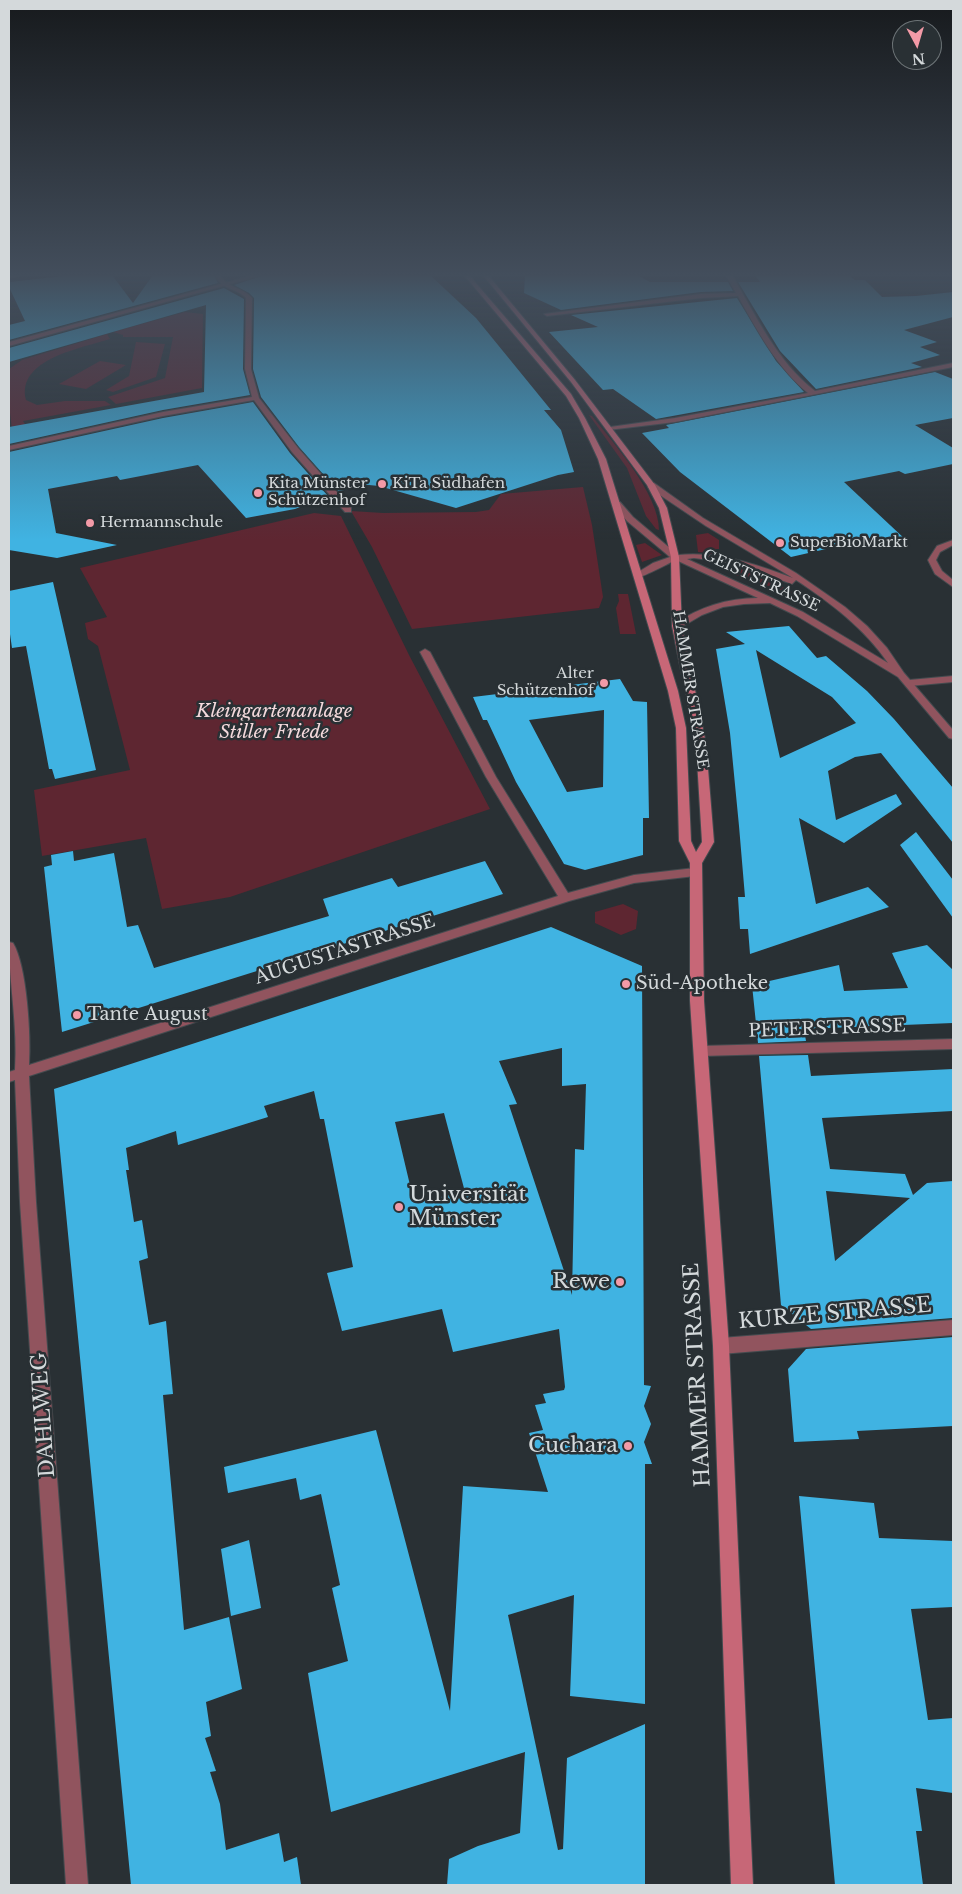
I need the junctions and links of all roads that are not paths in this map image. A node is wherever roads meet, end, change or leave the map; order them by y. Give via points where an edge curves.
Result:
1 (248, 363) edge
2 (541, 363) edge
3 (557, 363) edge
4 (786, 363) edge
5 (953, 365) edge
6 (814, 394) junction
7 (256, 398) junction
8 (610, 429) junction
9 (9, 448) edge
10 (652, 485) junction
11 (617, 504) junction
12 (348, 510) dead end
13 (953, 542) edge
14 (675, 557) junction
15 (638, 576) junction
16 (953, 584) edge
17 (813, 590) junction
18 (778, 602) junction
19 (677, 626) junction
20 (426, 652) dead end
21 (901, 675) junction
22 (953, 679) edge
23 (909, 683) junction
24 (953, 736) edge
25 (696, 867) junction
26 (564, 898) junction
27 (9, 946) edge
28 (953, 1044) edge
29 (701, 1051) junction
30 (15, 1075) edge
31 (953, 1327) edge
32 (721, 1346) junction
33 (76, 1885) edge
34 (742, 1885) edge

1 - 7 street
2 - 11 main road, HAMMER STRASSE via 569,396 596,445
3 - 8 main road, HAMMER STRASSE
4 - 6 street via 796,379
5 - 6 street
6 - 8 street
7 - 9 street via 129,421
7 - 12 street via 295,450
8 - 10 main road, HAMMER STRASSE
10 - 14 main road, HAMMER STRASSE via 664,513
10 - 17 street, GEISTSTRASSE via 707,524
11 - 14 street, GEISTSTRASSE
11 - 15 main road, HAMMER STRASSE
13 - 16 street via 940,546 932,560 938,572
14 - 15 street
14 - 17 street via 734,561
14 - 18 street, GEISTSTRASSE
14 - 19 main road, HAMMER STRASSE
15 - 25 main road, HAMMER STRASSE via 678,708 685,841
17 - 21 street, GEISTSTRASSE via 864,628
18 - 19 street via 741,601 716,605
18 - 21 street, GEISTSTRASSE
19 - 25 main road, HAMMER STRASSE via 697,720 704,779 708,842
20 - 26 street via 490,777
21 - 23 street, GEISTSTRASSE
22 - 23 street
23 - 24 street, GEISTSTRASSE
25 - 26 street, AUGUSTASTRASSE
25 - 29 main road, HAMMER STRASSE via 697,1001
26 - 30 street, AUGUSTASTRASSE
27 - 30 street, DAHLWEG via 14,958 24,1040
28 - 29 street, PETERSTRASSE
29 - 32 main road, HAMMER STRASSE
30 - 33 street, DAHLWEG via 51,1500
31 - 32 street, KURZE STRASSE
32 - 34 main road, HAMMER STRASSE

